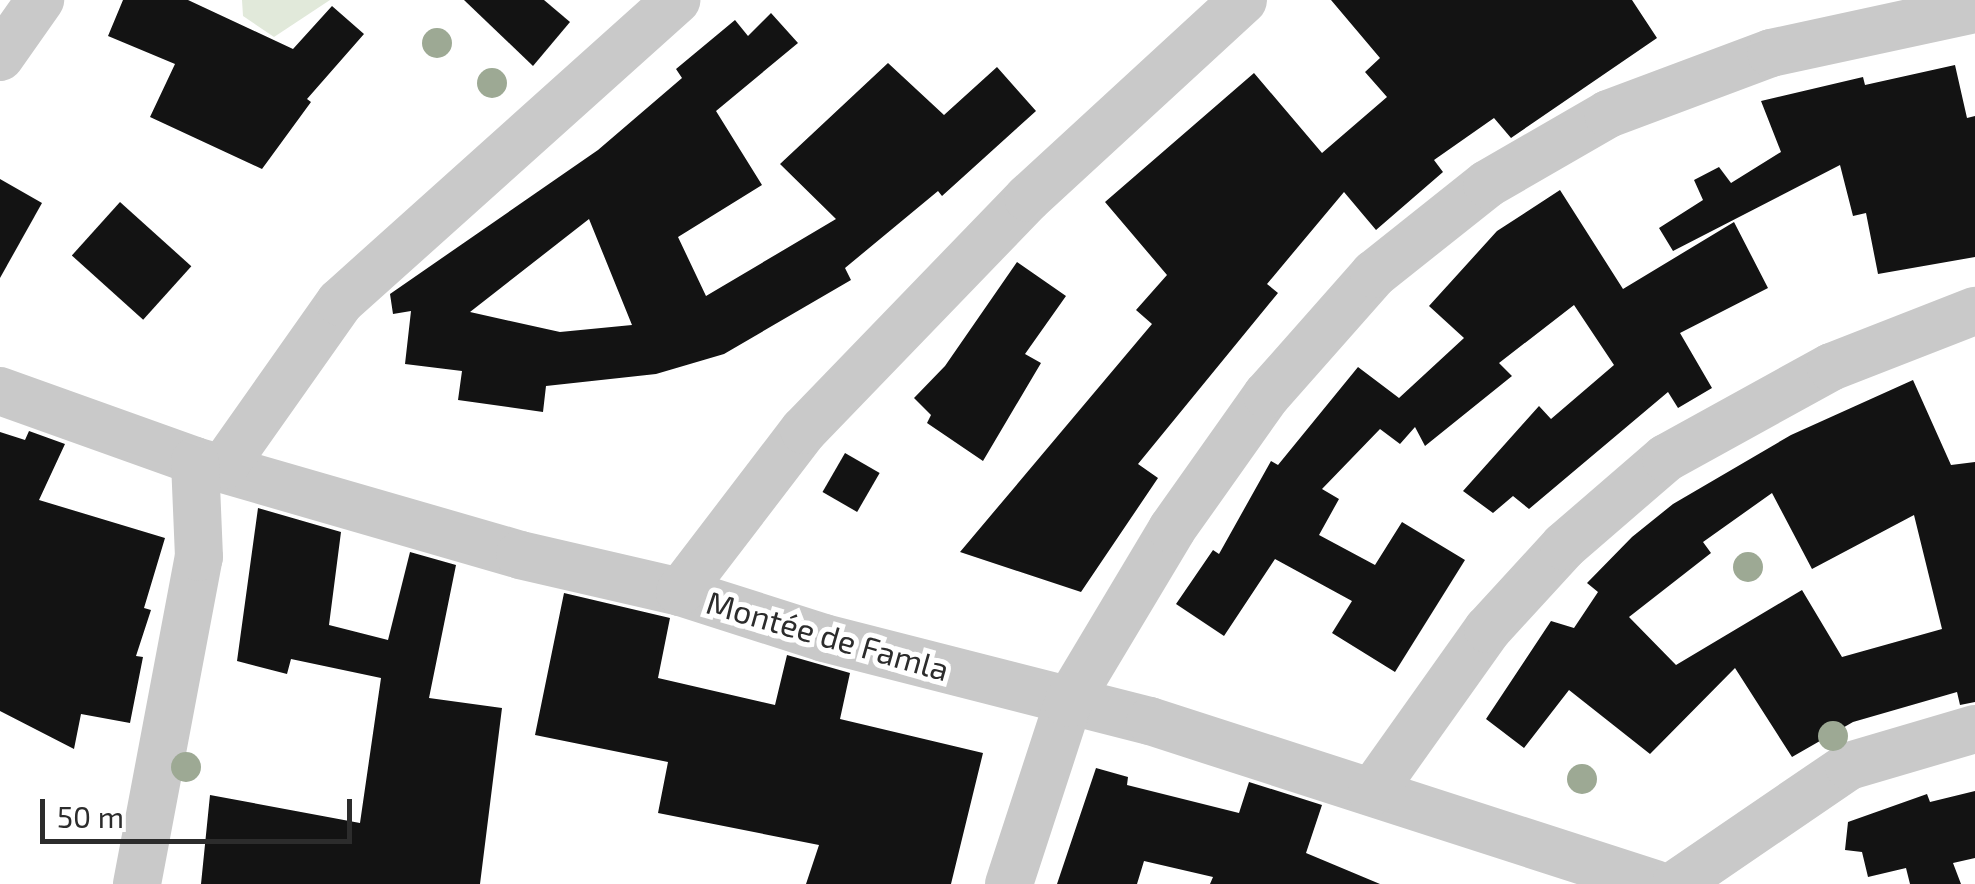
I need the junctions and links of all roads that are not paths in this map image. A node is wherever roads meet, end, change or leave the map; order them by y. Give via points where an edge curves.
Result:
1 (40, 0) edge
2 (676, 0) edge
3 (1244, 0) edge
4 (1975, 9) edge
5 (0, 56) edge
6 (1975, 311) edge
7 (0, 391) edge
8 (210, 463) junction
9 (680, 592) junction
10 (1068, 703) junction
11 (1975, 729) edge
12 (1372, 792) junction
13 (137, 884) edge
14 (1010, 884) edge
15 (1655, 884) edge
16 (1676, 884) edge

1 - 5 street
2 - 8 street via 340,302
3 - 9 street via 1028,198 804,430
4 - 10 street via 1771,53 1608,114 1488,184 1374,274 1267,395 1172,529
6 - 12 street via 1831,367 1666,458 1564,546 1488,630
7 - 8 street, Montée de Famla
8 - 9 street, Montée de Famla via 520,555
8 - 13 street
9 - 10 street, Montée de Famla
10 - 12 street, Montée de Famla
10 - 14 street
11 - 16 street via 1849,766
12 - 15 street, Montée de Famla

